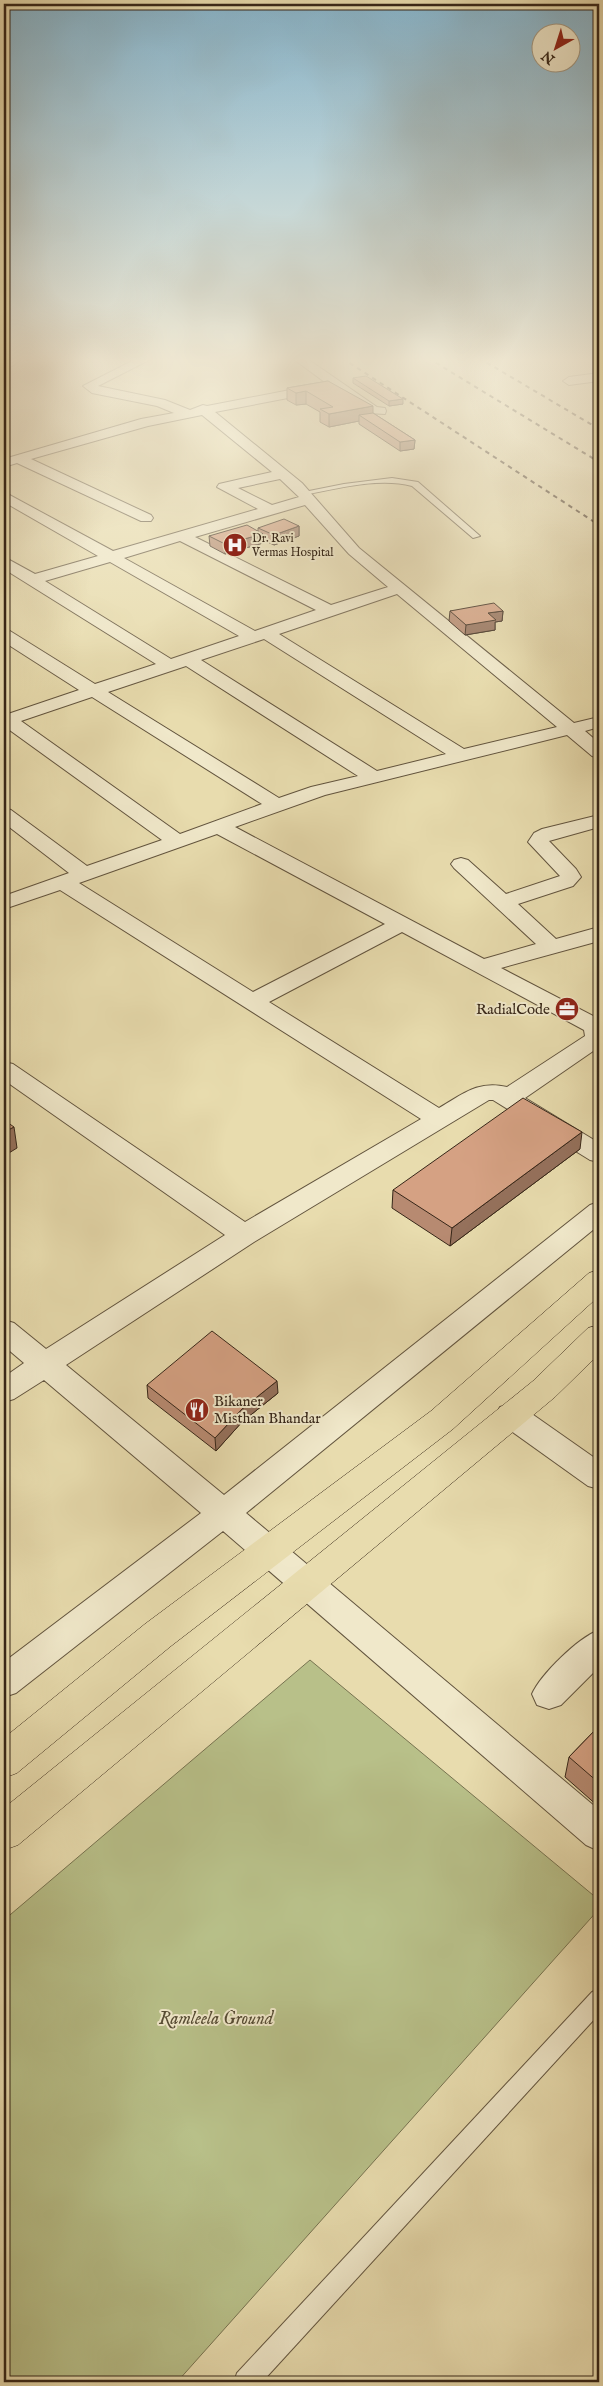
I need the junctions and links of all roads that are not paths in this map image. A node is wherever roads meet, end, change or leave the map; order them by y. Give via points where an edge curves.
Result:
1 (41, 469) edge
2 (276, 469) edge
3 (282, 474) junction
4 (4, 496) edge
5 (306, 496) junction
6 (271, 510) junction
7 (146, 518) dead end
8 (181, 536) junction
9 (476, 536) dead end
10 (111, 557) junction
11 (4, 562) edge
12 (32, 580) junction
13 (399, 588) junction
14 (330, 611) junction
15 (4, 635) edge
16 (259, 635) junction
17 (187, 659) junction
18 (169, 665) junction
19 (95, 690) junction
20 (5, 720) edge
21 (599, 722) edge
22 (571, 729) junction
23 (599, 752) edge
24 (462, 756) junction
25 (373, 777) junction
26 (276, 804) junction
27 (4, 814) edge
28 (599, 821) edge
29 (218, 826) junction
30 (177, 840) junction
31 (461, 864) dead end
32 (84, 874) junction
33 (62, 882) junction
34 (503, 902) junction
35 (4, 903) edge
36 (402, 923) junction
37 (599, 934) edge
38 (552, 947) junction
39 (483, 966) junction
40 (252, 1002) junction
41 (4, 1069) edge
42 (508, 1098) junction
43 (438, 1119) junction
44 (599, 1154) edge
45 (599, 1211) edge
46 (244, 1235) junction
47 (599, 1280) edge
48 (4, 1330) edge
49 (599, 1336) edge
50 (45, 1365) junction
51 (4, 1391) edge
52 (511, 1415) junction
53 (599, 1477) edge
54 (224, 1513) junction
55 (269, 1551) junction
56 (307, 1583) junction
57 (599, 1645) edge
58 (4, 1682) edge
59 (549, 1694) dead end
60 (4, 1762) edge
61 (4, 1832) edge
62 (599, 1833) edge
63 (599, 1999) edge
64 (246, 2382) edge

1 - 7 street
2 - 3 street
3 - 5 street
3 - 6 street via 224,487
4 - 10 street
5 - 6 street
5 - 9 lane via 392,480 408,481
5 - 13 street via 354,552
6 - 8 street
8 - 10 street
8 - 14 street
10 - 12 street
10 - 16 street
11 - 12 street
12 - 18 street
13 - 14 street
13 - 22 street
14 - 16 street
15 - 19 street
16 - 17 street
16 - 24 street
17 - 18 street
17 - 25 street
18 - 19 street
19 - 20 street
19 - 26 street
20 - 30 street
21 - 22 street
22 - 23 street
22 - 24 street
24 - 25 street
25 - 26 street
26 - 29 street
27 - 32 street
28 - 34 street via 549,833 538,842 569,873 570,878 566,882
29 - 30 street
29 - 36 street
30 - 32 street
31 - 34 street
32 - 33 street
33 - 35 street
33 - 40 street
34 - 38 street
36 - 39 street
36 - 40 street
37 - 38 street
38 - 39 street
39 - 42 street via 592,1025 597,1031 596,1038
40 - 43 street
41 - 46 street
42 - 43 street via 485,1092
42 - 44 street
43 - 46 street
45 - 54 street
46 - 50 street
47 - 55 main road via 442,1420
48 - 50 street
49 - 52 main road via 544,1389
50 - 51 street
50 - 54 street
52 - 53 street
52 - 56 main road
54 - 55 street
54 - 58 street
55 - 56 street
55 - 60 main road via 158,1636
56 - 61 main road
56 - 62 street
57 - 59 street
63 - 64 lane

